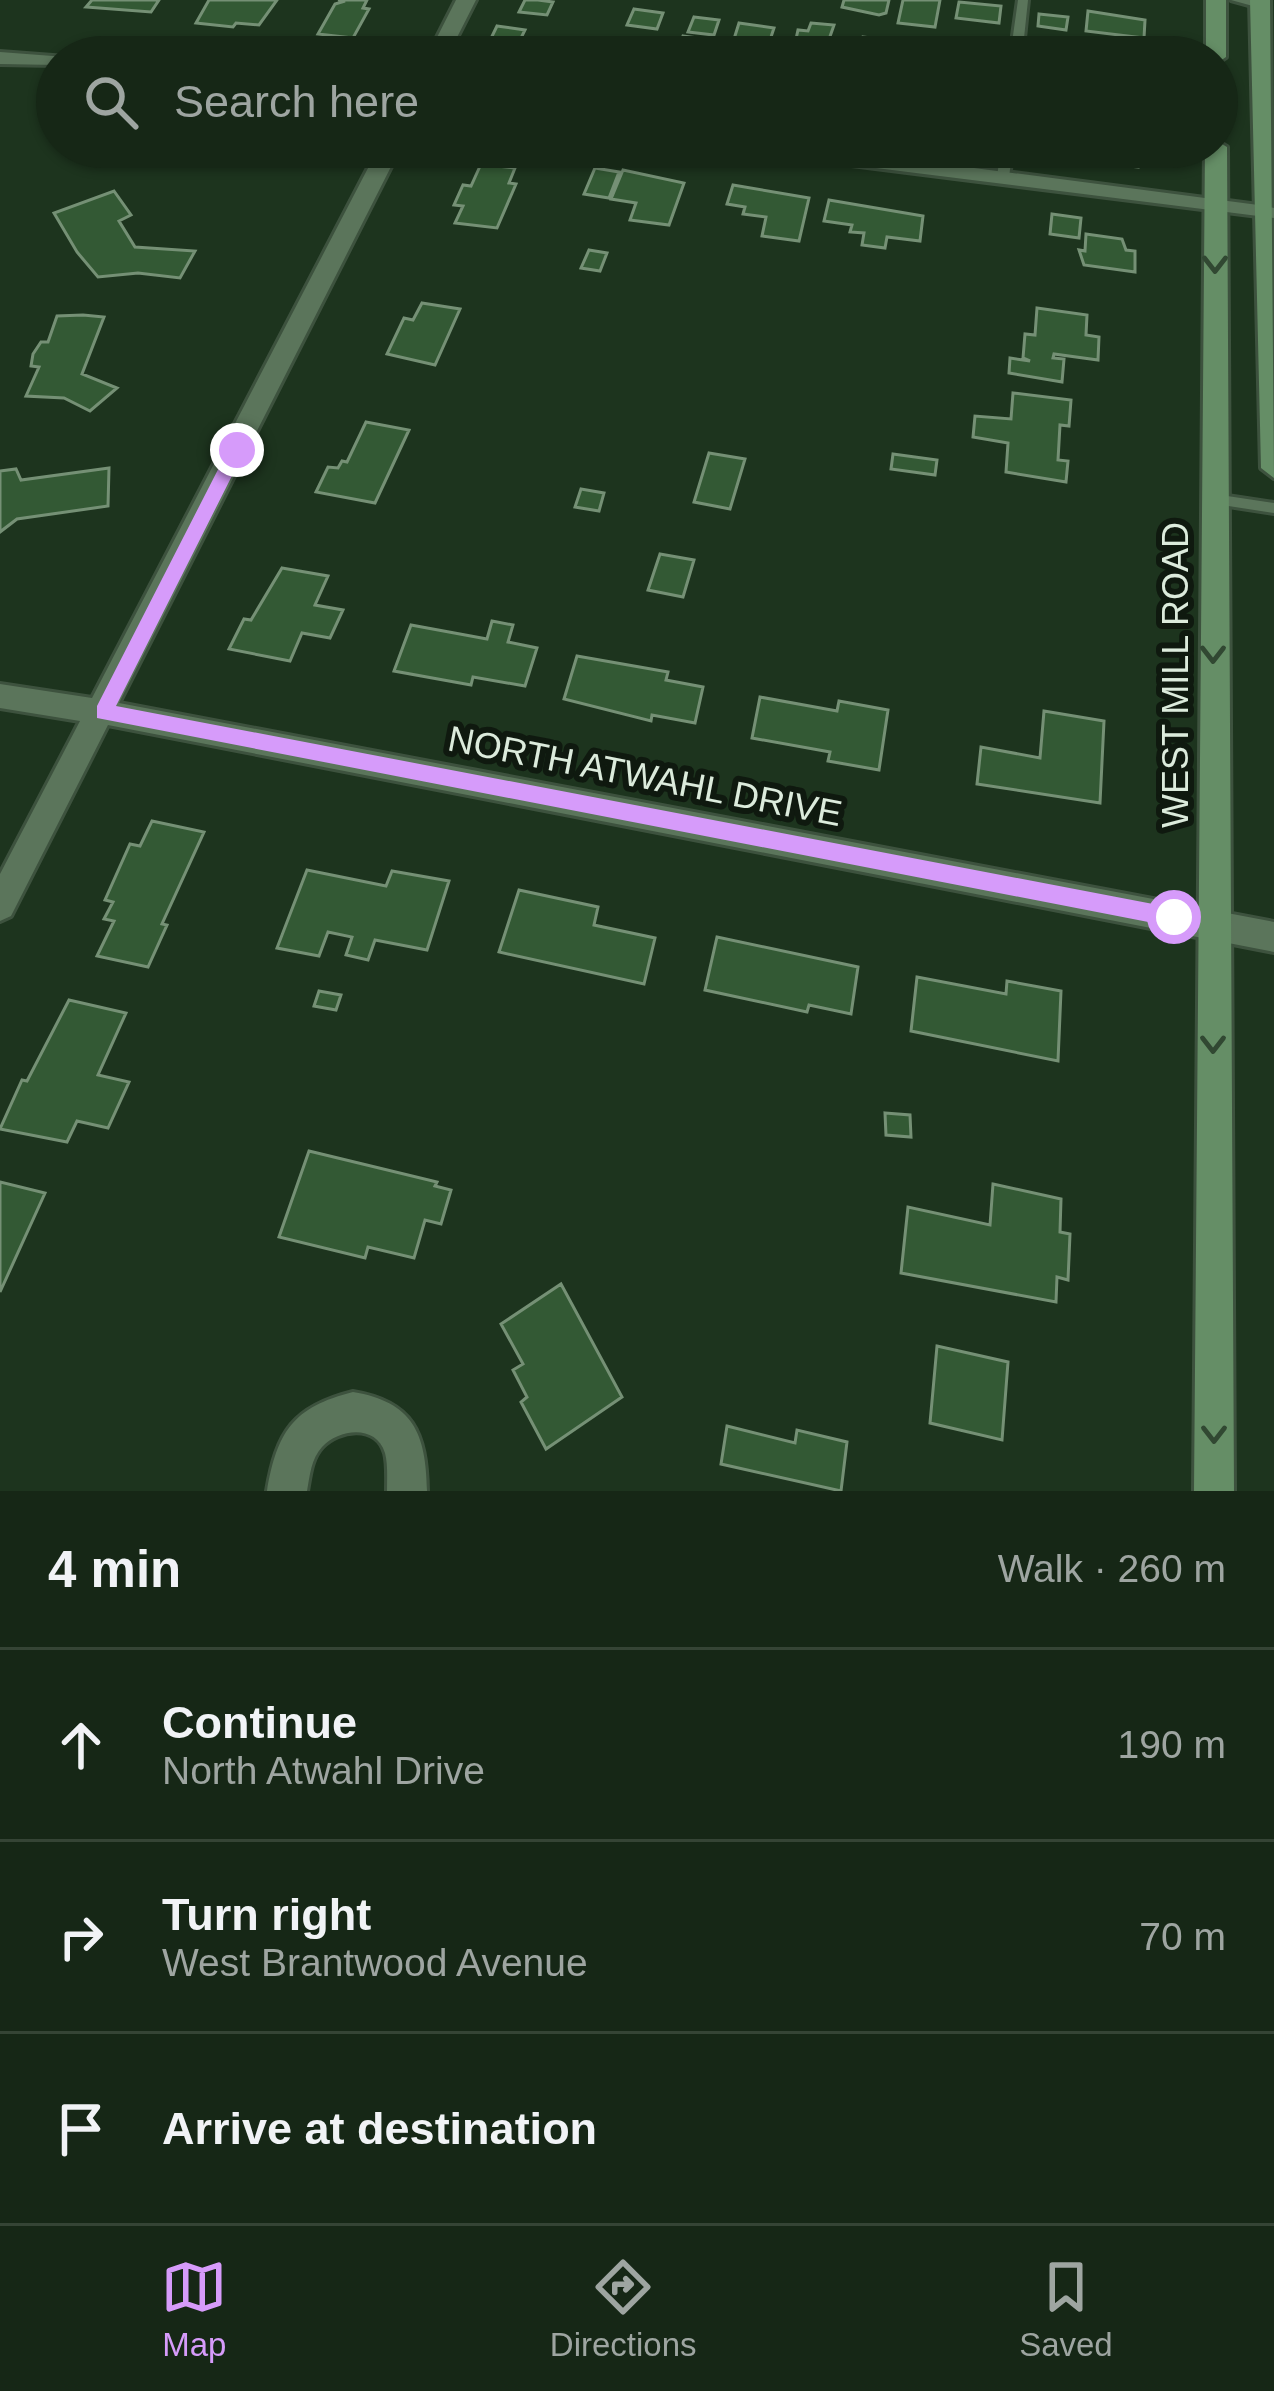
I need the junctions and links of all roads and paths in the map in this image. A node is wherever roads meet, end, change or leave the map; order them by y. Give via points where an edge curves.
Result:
1 (466, 0) edge
2 (1023, 0) edge
3 (1216, 0) edge
4 (1253, 1) edge
5 (447, 36) edge
6 (1019, 36) edge
7 (1216, 36) edge
8 (0, 58) edge
9 (36, 59) edge
10 (1269, 101) edge
11 (379, 168) edge
12 (931, 168) edge
13 (1004, 168) edge
14 (1216, 168) edge
15 (1003, 177) junction
16 (1215, 207) junction
17 (1266, 213) junction
18 (1274, 468) edge
19 (1214, 499) junction
20 (1274, 508) edge
21 (0, 696) edge
22 (104, 712) junction
23 (0, 906) edge
24 (1213, 925) junction
25 (1274, 937) edge
26 (286, 1491) edge
27 (407, 1491) edge
28 (1214, 1491) edge

1 - 5 street
2 - 6 lane
3 - 7 main road
4 - 10 main road
8 - 9 street
10 - 17 main road
11 - 22 street
12 - 15 street
13 - 15 lane
14 - 16 main road, WEST MILL ROAD
15 - 16 street
16 - 17 street
16 -> 19 main road, WEST MILL ROAD
17 - 18 main road
19 - 20 lane
19 -> 24 main road, WEST MILL ROAD
21 - 22 street, NORTH ATWAHL DRIVE
22 - 23 street
22 - 24 street, NORTH ATWAHL DRIVE
24 - 25 street, NORTH ATWAHL DRIVE
24 -> 28 main road, WEST MILL ROAD
26 - 27 street via 305,1434 341,1412 362,1410 381,1416 406,1448

